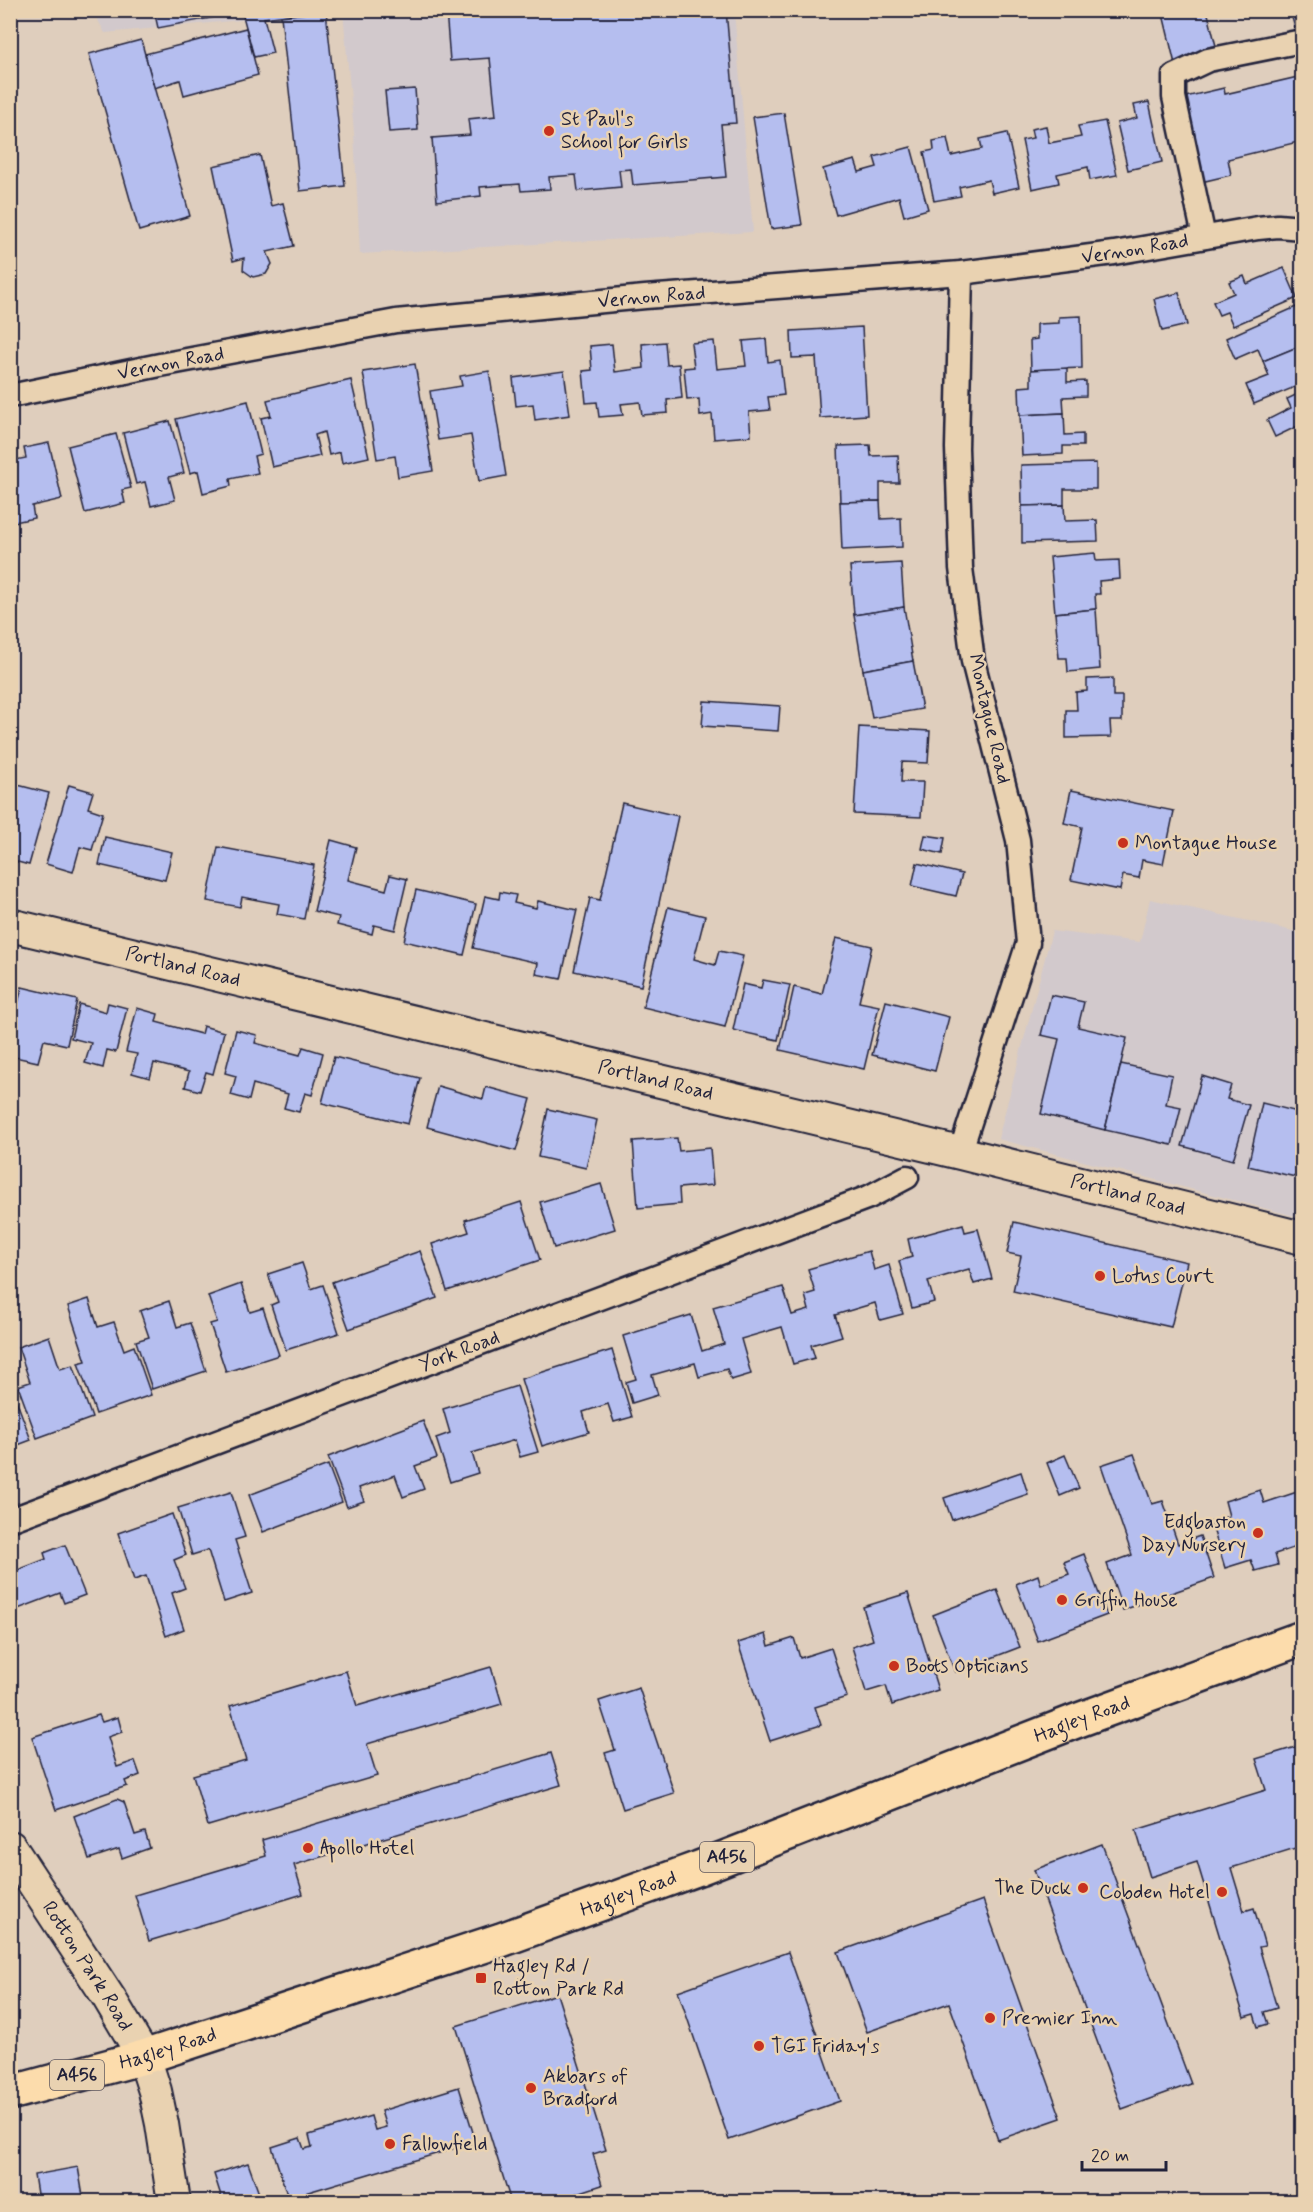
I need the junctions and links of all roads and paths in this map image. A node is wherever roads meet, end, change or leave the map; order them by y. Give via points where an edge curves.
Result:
1 (1302, 41) edge
2 (1298, 227) edge
3 (1204, 237) junction
4 (961, 273) junction
5 (10, 396) edge
6 (10, 925) edge
7 (960, 1153) junction
8 (907, 1177) dead end
9 (1302, 1238) edge
10 (10, 1520) edge
11 (1302, 1638) edge
12 (10, 1847) edge
13 (144, 2057) junction
14 (10, 2093) edge
15 (174, 2202) edge

1 - 3 street via 1208,60 1174,76 1174,97
2 - 3 street, Vernon Road via 1278,226
3 - 4 street, Vernon Road
4 - 5 street, Vernon Road via 396,321
4 - 7 street, Montague Road via 957,448 961,568 973,661 1018,840 1028,943
6 - 7 main road, Portland Road
7 - 9 main road, Portland Road
8 - 10 street, York Road via 869,1197
11 - 13 highway, Hagley Road / A456 via 501,1940
12 - 13 main road, Rotton Park Road
13 - 14 highway, Hagley Road / A456
13 - 15 main road, Rotton Park Road via 162,2124

